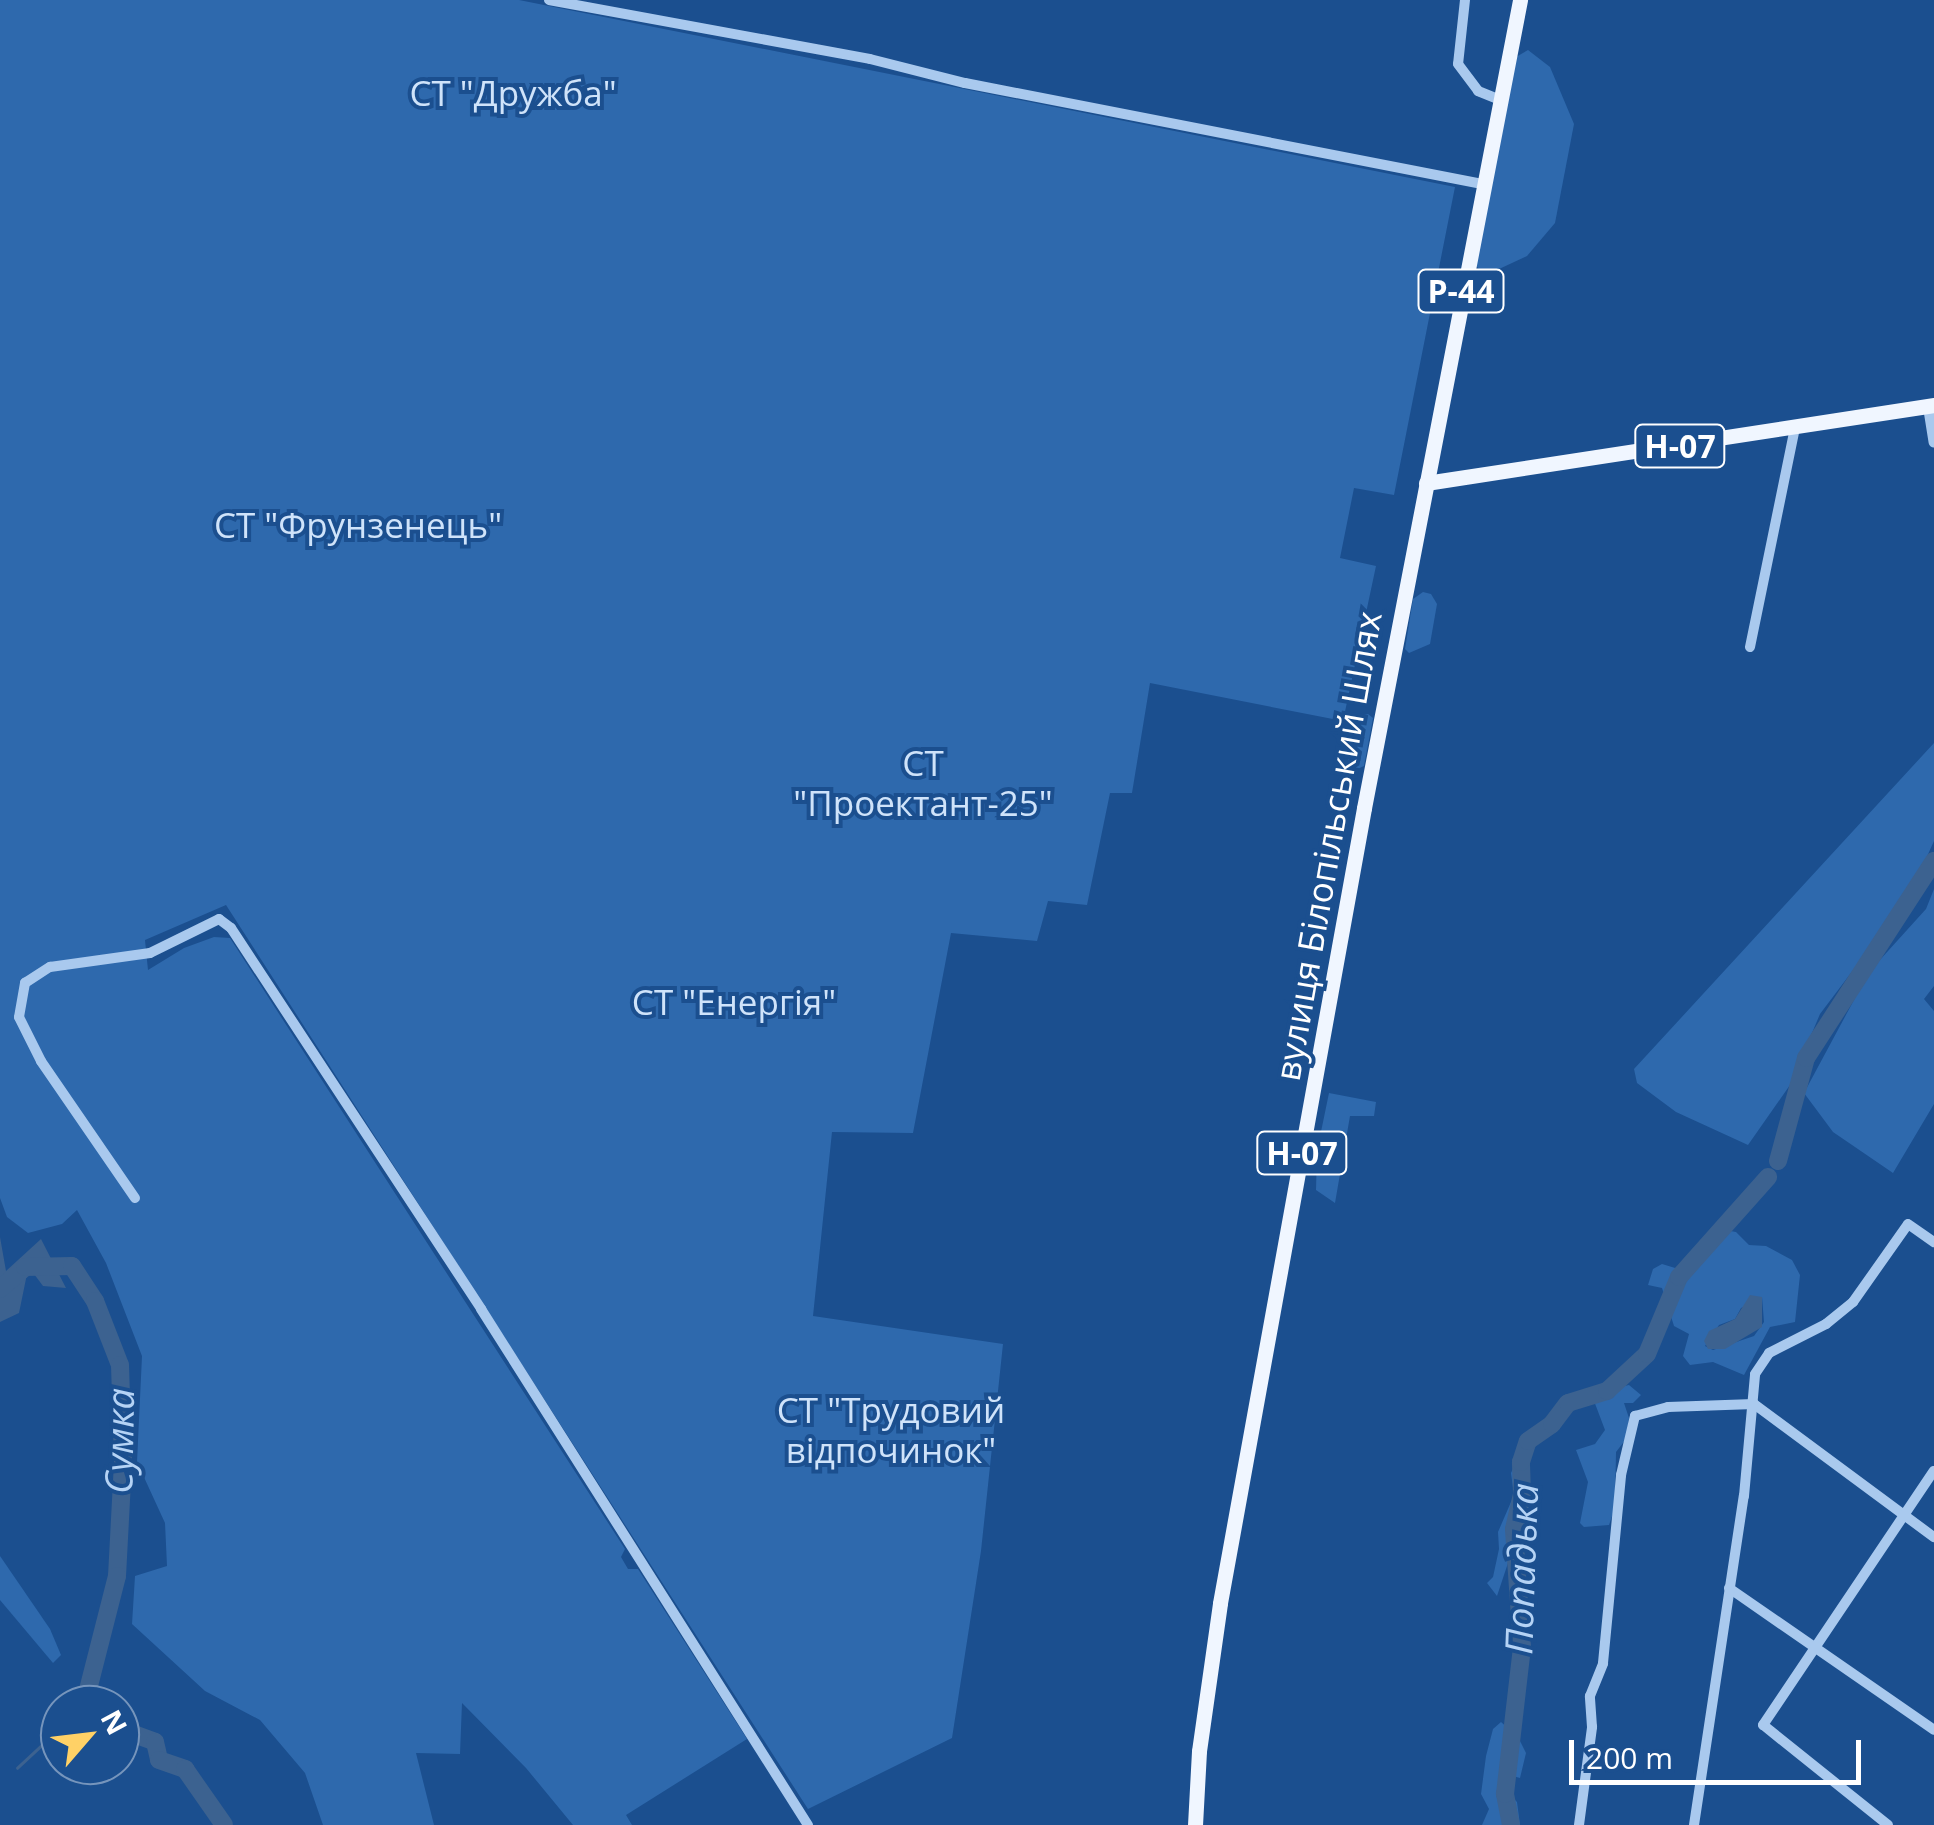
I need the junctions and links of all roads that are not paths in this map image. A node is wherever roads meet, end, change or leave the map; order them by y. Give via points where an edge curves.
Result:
1 (548, 0) edge
2 (1464, 0) edge
3 (1520, 0) edge
4 (1498, 99) junction
5 (1482, 184) junction
6 (1931, 406) edge
7 (1796, 428) junction
8 (1934, 442) edge
9 (1426, 483) junction
10 (1750, 647) dead end
11 (135, 1198) dead end
12 (1934, 1242) edge
13 (1754, 1404) junction
14 (1934, 1471) edge
15 (1902, 1516) junction
16 (1934, 1538) edge
17 (1728, 1588) junction
18 (1814, 1646) junction
19 (1934, 1730) edge
20 (808, 1825) edge
21 (1195, 1825) edge
22 (1580, 1825) edge
23 (1694, 1825) edge
24 (1888, 1825) edge

1 - 5 street
2 - 4 street via 1458,64 1478,91
3 - 4 main road, вулиця Білопільський Шлях / Р-44
4 - 5 main road, вулиця Білопільський Шлях / Р-44
5 - 9 main road, вулиця Білопільський Шлях / Р-44
6 - 7 main road, Н-07
6 - 8 street
7 - 9 main road, Н-07
7 - 10 street
9 - 21 main road, вулиця Білопільський Шлях / Н-07 via 1220,1602
11 - 20 street via 41,1061 19,1017 25,984 50,967 150,953 219,919 232,928 492,1324
12 - 13 street via 1908,1224 1854,1302 1769,1353 1755,1374
13 - 15 street
13 - 17 street
13 - 22 street via 1668,1406 1635,1416 1621,1475 1603,1663 1590,1696
14 - 15 street
15 - 16 street
15 - 18 street
17 - 18 street
17 - 23 street
18 - 19 street
18 - 24 street via 1763,1725

